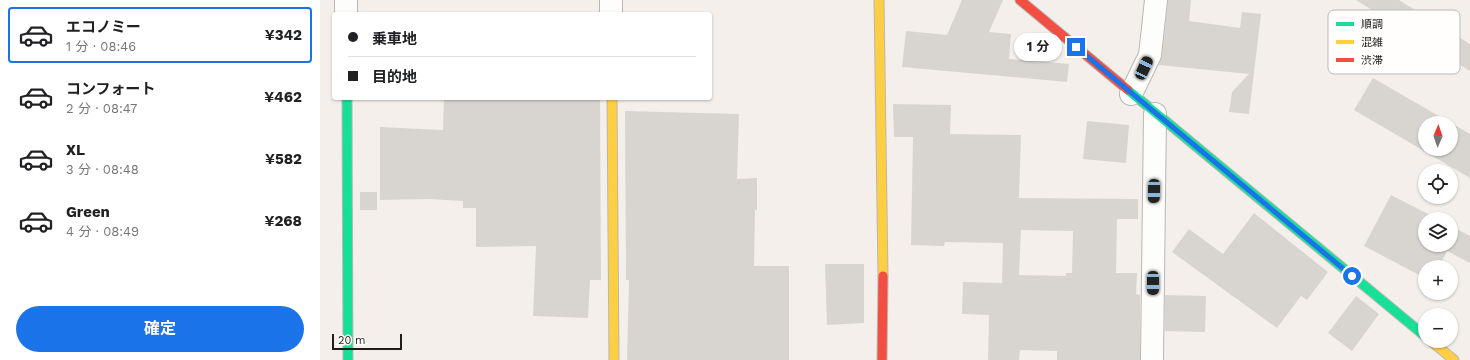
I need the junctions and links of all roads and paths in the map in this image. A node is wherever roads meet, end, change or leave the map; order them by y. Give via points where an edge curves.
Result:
1 (346, 0) edge
2 (611, 0) edge
3 (880, 0) edge
4 (1020, 0) edge
5 (1156, 0) edge
6 (346, 12) edge
7 (611, 12) edge
8 (1131, 94) junction
9 (347, 100) edge
10 (612, 100) edge
11 (1155, 114) junction
12 (1418, 330) edge
13 (1439, 348) edge
14 (348, 360) edge
15 (614, 360) edge
16 (882, 360) edge
17 (1152, 360) edge
18 (1454, 360) edge

1 - 6 street
2 - 7 street
3 - 16 street
4 - 8 street
5 - 8 street via 1150,55
8 - 11 street
9 - 14 street
10 - 15 street
11 - 12 street
11 - 17 street
13 - 18 street

